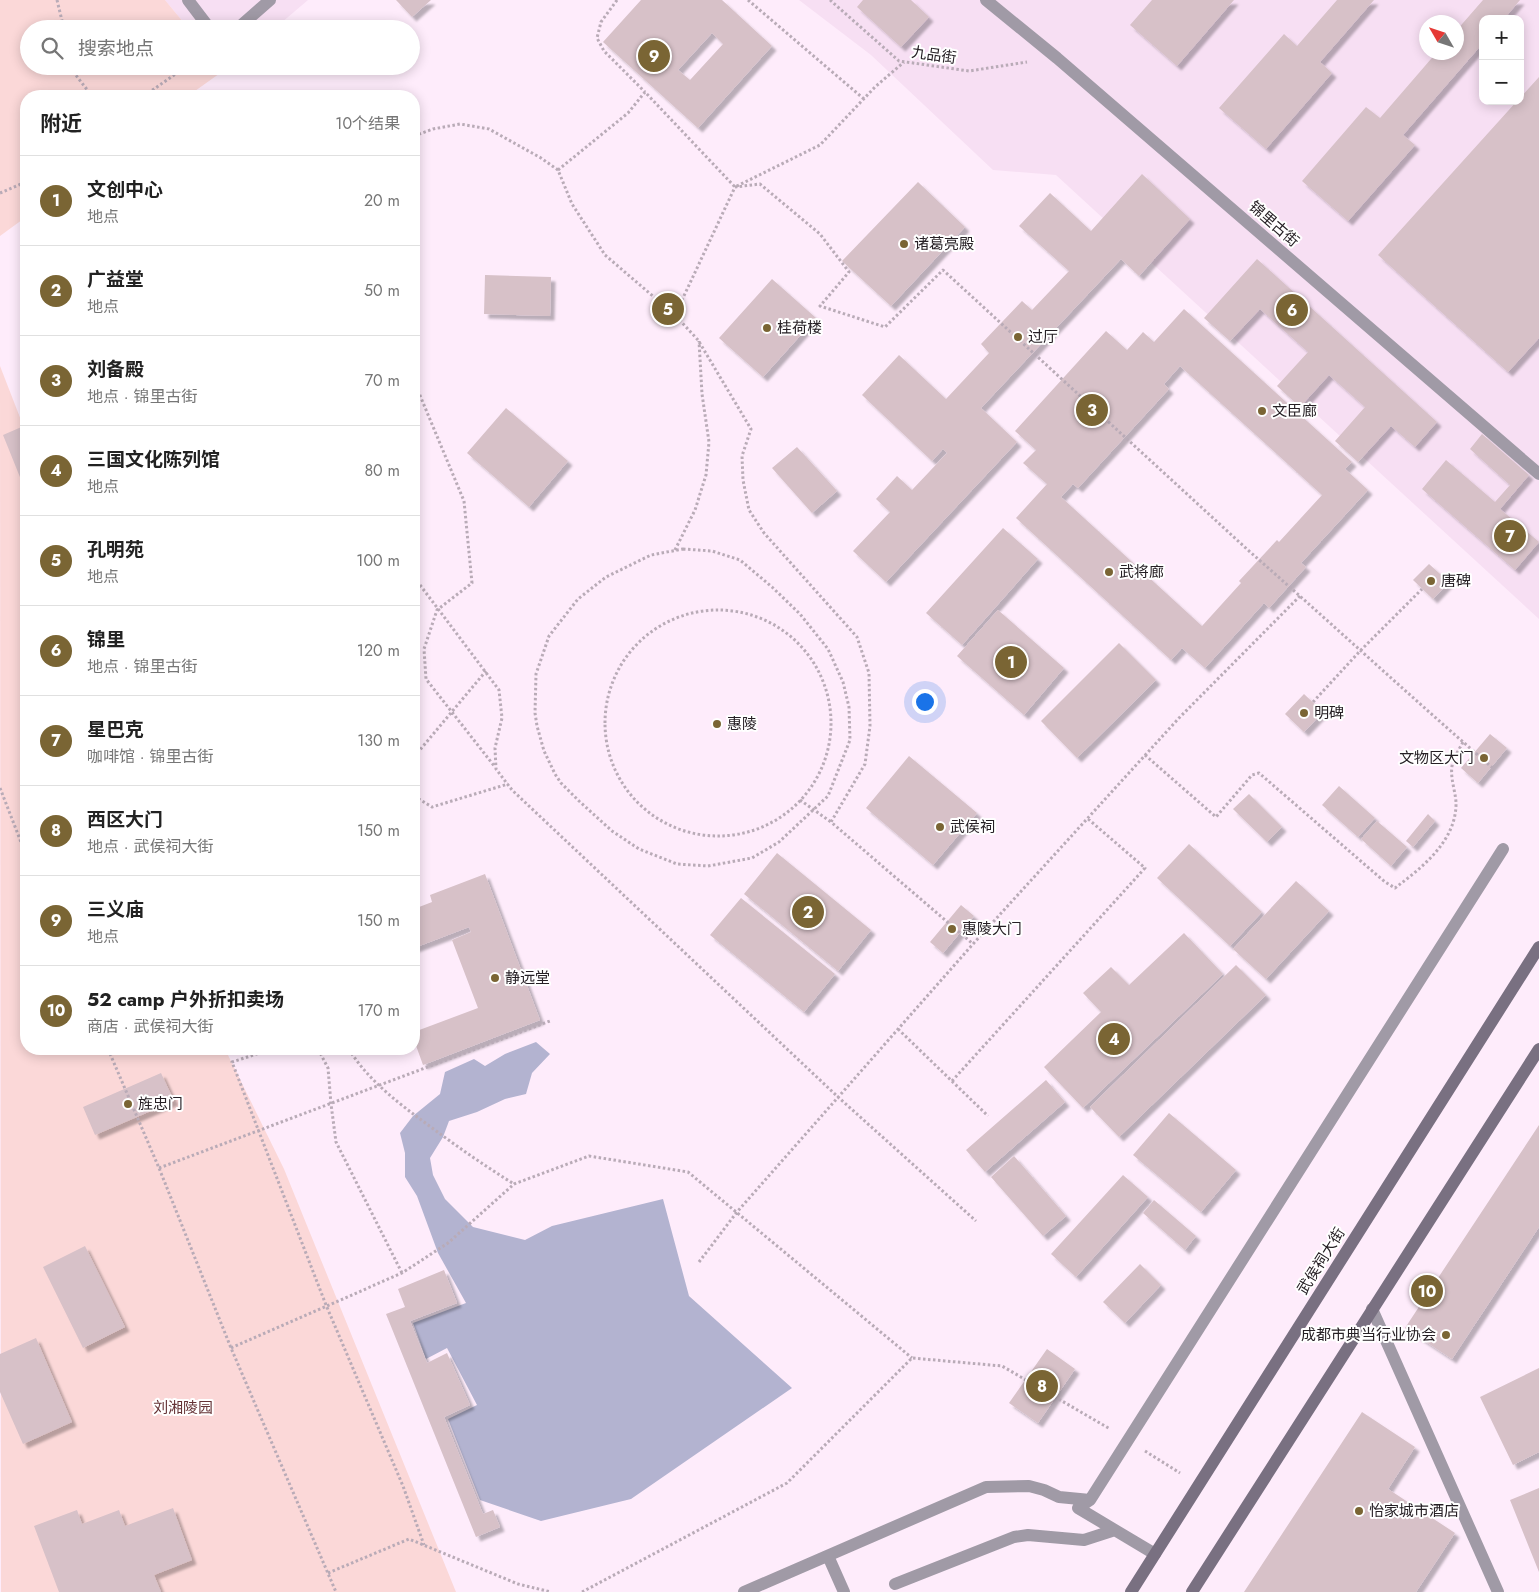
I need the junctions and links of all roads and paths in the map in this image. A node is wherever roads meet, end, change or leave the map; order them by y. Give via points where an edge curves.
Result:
1 (57, 0) edge
2 (188, 0) edge
3 (270, 0) edge
4 (617, 0) edge
5 (748, 0) edge
6 (830, 0) edge
7 (986, 0) edge
8 (62, 20) edge
9 (203, 20) edge
10 (247, 20) edge
11 (1057, 58) junction
12 (904, 62) junction
13 (76, 75) edge
14 (174, 75) edge
15 (87, 90) edge
16 (153, 90) edge
17 (645, 92) junction
18 (864, 99) junction
19 (420, 134) edge
20 (558, 170) junction
21 (20, 185) edge
22 (735, 187) junction
23 (0, 194) edge
24 (675, 315) junction
25 (698, 340) junction
26 (420, 395) edge
27 (1539, 474) edge
28 (675, 551) junction
29 (420, 586) edge
30 (1422, 589) dead end
31 (1300, 596) junction
32 (437, 610) junction
33 (1360, 651) junction
34 (486, 671) junction
35 (1313, 702) dead end
36 (452, 712) junction
37 (1463, 742) junction
38 (420, 750) edge
39 (1145, 755) junction
40 (496, 769) junction
41 (1494, 769) dead end
42 (508, 784) junction
43 (0, 788) edge
44 (420, 800) edge
45 (800, 800) junction
46 (814, 810) junction
47 (1088, 818) junction
48 (831, 822) junction
49 (20, 840) edge
50 (1503, 850) dead end
51 (973, 944) junction
52 (1539, 947) edge
53 (550, 1021) dead end
54 (898, 1029) junction
55 (1539, 1049) edge
56 (111, 1055) edge
57 (254, 1055) edge
58 (321, 1055) edge
59 (354, 1055) edge
60 (952, 1081) junction
61 (379, 1085) junction
62 (838, 1098) junction
63 (331, 1104) junction
64 (988, 1116) dead end
65 (257, 1131) junction
66 (159, 1168) junction
67 (514, 1184) junction
68 (737, 1212) junction
69 (976, 1222) dead end
70 (700, 1262) dead end
71 (402, 1273) junction
72 (326, 1305) junction
73 (1372, 1309) junction
74 (231, 1348) junction
75 (912, 1358) junction
76 (1127, 1439) junction
77 (1199, 1485) junction
78 (1090, 1500) junction
79 (1115, 1530) junction
80 (424, 1545) junction
81 (1155, 1554) junction
82 (828, 1556) junction
83 (328, 1573) junction
84 (895, 1584) dead end
85 (336, 1592) edge
86 (551, 1592) edge
87 (582, 1592) edge
88 (744, 1592) edge
89 (844, 1592) edge
90 (1131, 1592) edge
91 (1192, 1592) edge
92 (1498, 1592) edge

1 - 8 path
2 - 9 street
3 - 10 street
4 - 17 path via 601,22 597,38 604,51
5 - 18 path
6 - 12 path, 九品街
7 - 11 street, 锦里古街
11 - 12 path, 九品街 via 969,71
11 - 27 street, 锦里古街
12 - 18 path
13 - 15 path
14 - 16 path
17 - 20 path via 628,113
17 - 22 path
18 - 22 path via 820,145
19 - 20 path via 460,124 489,129
20 - 24 path via 572,204 604,255
21 - 23 path
22 - 24 path
22 - 31 path via 760,184 820,234 849,272 820,306 884,327 943,270
24 - 25 path
25 - 28 path via 709,442 706,475 695,510
25 - 48 path via 751,429 742,456 749,510 764,533 857,638 868,674 870,726 865,764
26 - 32 path via 464,501 472,583
28 - 46 path via 712,551 740,560 800,614 828,649 843,682 849,707 850,740 828,796
28 - 46 path via 650,555 606,577 578,599 549,636 536,674 534,713 544,751 555,774 612,832 639,849 677,864 708,866 752,858 779,842
29 - 32 path
30 - 33 path
31 - 33 path
31 - 39 path
32 - 34 path
32 - 36 path via 424,649 426,679
33 - 35 path
33 - 37 path
34 - 36 path
34 - 40 path via 499,690 502,718 495,748
36 - 38 path
36 - 40 path
37 - 39 path via 1453,761 1456,802 1453,827 1414,874 1395,888 1259,772 1252,775 1216,817
37 - 41 path
39 - 47 path
40 - 42 path
42 - 44 path via 432,807
42 - 62 path
43 - 49 path
45 - 45 path via 776,820 739,834 720,836 681,830 647,811 622,782 613,764 605,725 612,686 631,652 660,626 697,612 717,610 755,616 790,636 804,649 824,683 831,721 830,741 817,778
45 - 46 path
46 - 48 path
47 - 51 path
47 - 60 path via 1145,868
48 - 51 path
50 - 76 street
51 - 54 path
52 - 77 main road, 武侯祠大街
53 - 61 path
54 - 60 path
54 - 62 path
55 - 73 main road
56 - 66 path
57 - 65 path via 232,1062
58 - 63 path via 328,1068
59 - 61 path
60 - 64 path
61 - 63 path
61 - 67 path via 443,1137
62 - 68 path
62 - 69 path
63 - 65 path
63 - 71 path via 336,1142
65 - 66 path
65 - 72 path
66 - 74 path
67 - 68 path via 589,1156 688,1172
67 - 71 path via 448,1243
68 - 70 path
68 - 75 path
71 - 72 path
72 - 74 path
72 - 80 path via 403,1486
73 - 91 main road
73 - 92 street
74 - 83 path
75 - 76 path via 1002,1366
75 - 87 path via 786,1483
76 - 77 path
76 - 78 street
77 - 81 main road, 武侯祠大街
78 - 79 street via 1078,1508
78 - 82 street via 1059,1497 1029,1486 986,1488
79 - 81 street
79 - 84 street via 1084,1540 1028,1535 1014,1537
80 - 83 path via 409,1539
80 - 86 path via 518,1584
81 - 90 main road, 武侯祠大街
82 - 88 street
82 - 89 street
83 - 85 path

